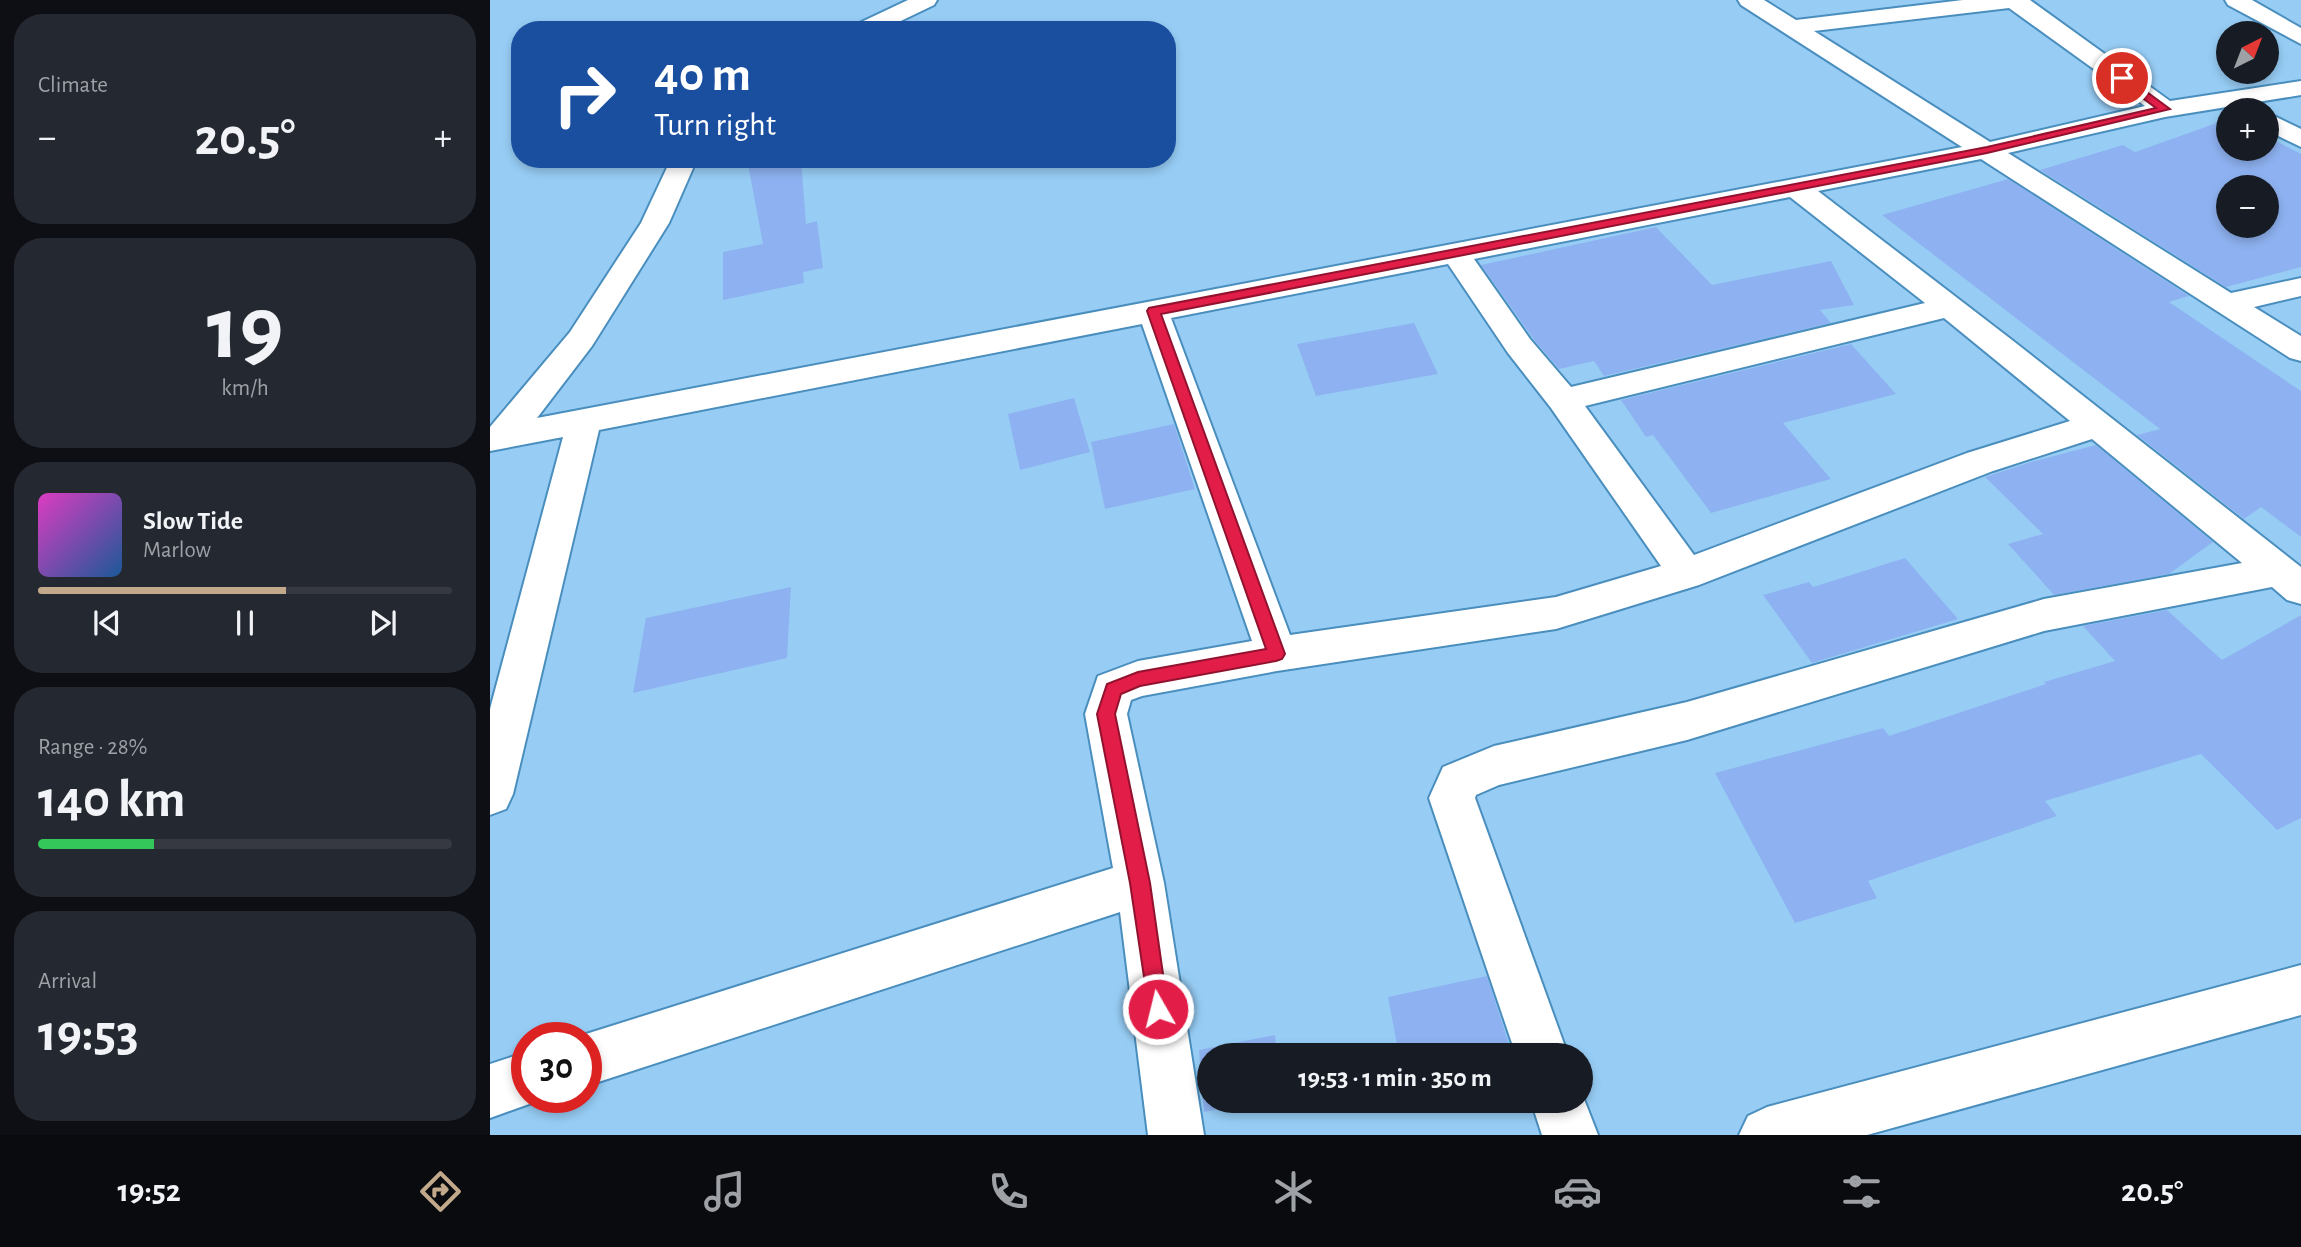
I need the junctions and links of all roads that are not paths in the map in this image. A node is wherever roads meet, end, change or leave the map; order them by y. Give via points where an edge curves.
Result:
1 (926, 0) edge
2 (1749, 0) edge
3 (2013, 0) edge
4 (2019, 0) edge
5 (2236, 0) edge
6 (882, 21) edge
7 (1792, 27) junction
8 (2301, 37) edge
9 (2301, 88) edge
10 (2265, 98) edge
11 (2216, 106) edge
12 (2165, 109) junction
13 (2279, 127) edge
14 (2301, 139) edge
15 (1987, 150) junction
16 (680, 168) edge
17 (1795, 187) junction
18 (1455, 253) junction
19 (2301, 287) edge
20 (2227, 303) junction
21 (1949, 307) junction
22 (1153, 311) junction
23 (2301, 351) edge
24 (1563, 400) junction
25 (584, 421) junction
26 (2096, 425) junction
27 (497, 438) edge
28 (1685, 574) junction
29 (2289, 580) edge
30 (1276, 654) junction
31 (490, 794) edge
32 (1140, 883) junction
33 (2301, 990) edge
34 (1538, 1043) edge
35 (602, 1055) edge
36 (511, 1084) edge
37 (490, 1091) edge
38 (1562, 1113) edge
39 (1176, 1135) edge
40 (1570, 1135) edge
41 (1767, 1135) edge

1 - 6 street
2 - 7 street
3 - 4 street
3 - 7 street
3 - 12 street
5 - 8 street
7 - 15 street
9 - 10 street
11 - 12 street
12 - 15 street
13 - 14 street
15 - 17 street
15 - 20 street
16 - 27 street via 655,223 580,339
17 - 18 street
17 - 21 street
18 - 22 street
18 - 24 street
19 - 20 street
20 - 23 street
21 - 24 street
21 - 26 street
22 - 25 street
22 - 30 street
24 - 28 street
25 - 27 street
25 - 31 street
26 - 28 street via 1980,462
26 - 29 street
28 - 30 street via 1556,613
29 - 34 street via 2044,615 1687,721 1494,766 1459,781 1452,798
30 - 32 street via 1138,679 1113,690 1106,714
32 - 35 street
32 - 39 street
33 - 41 street
36 - 37 street
38 - 40 street

